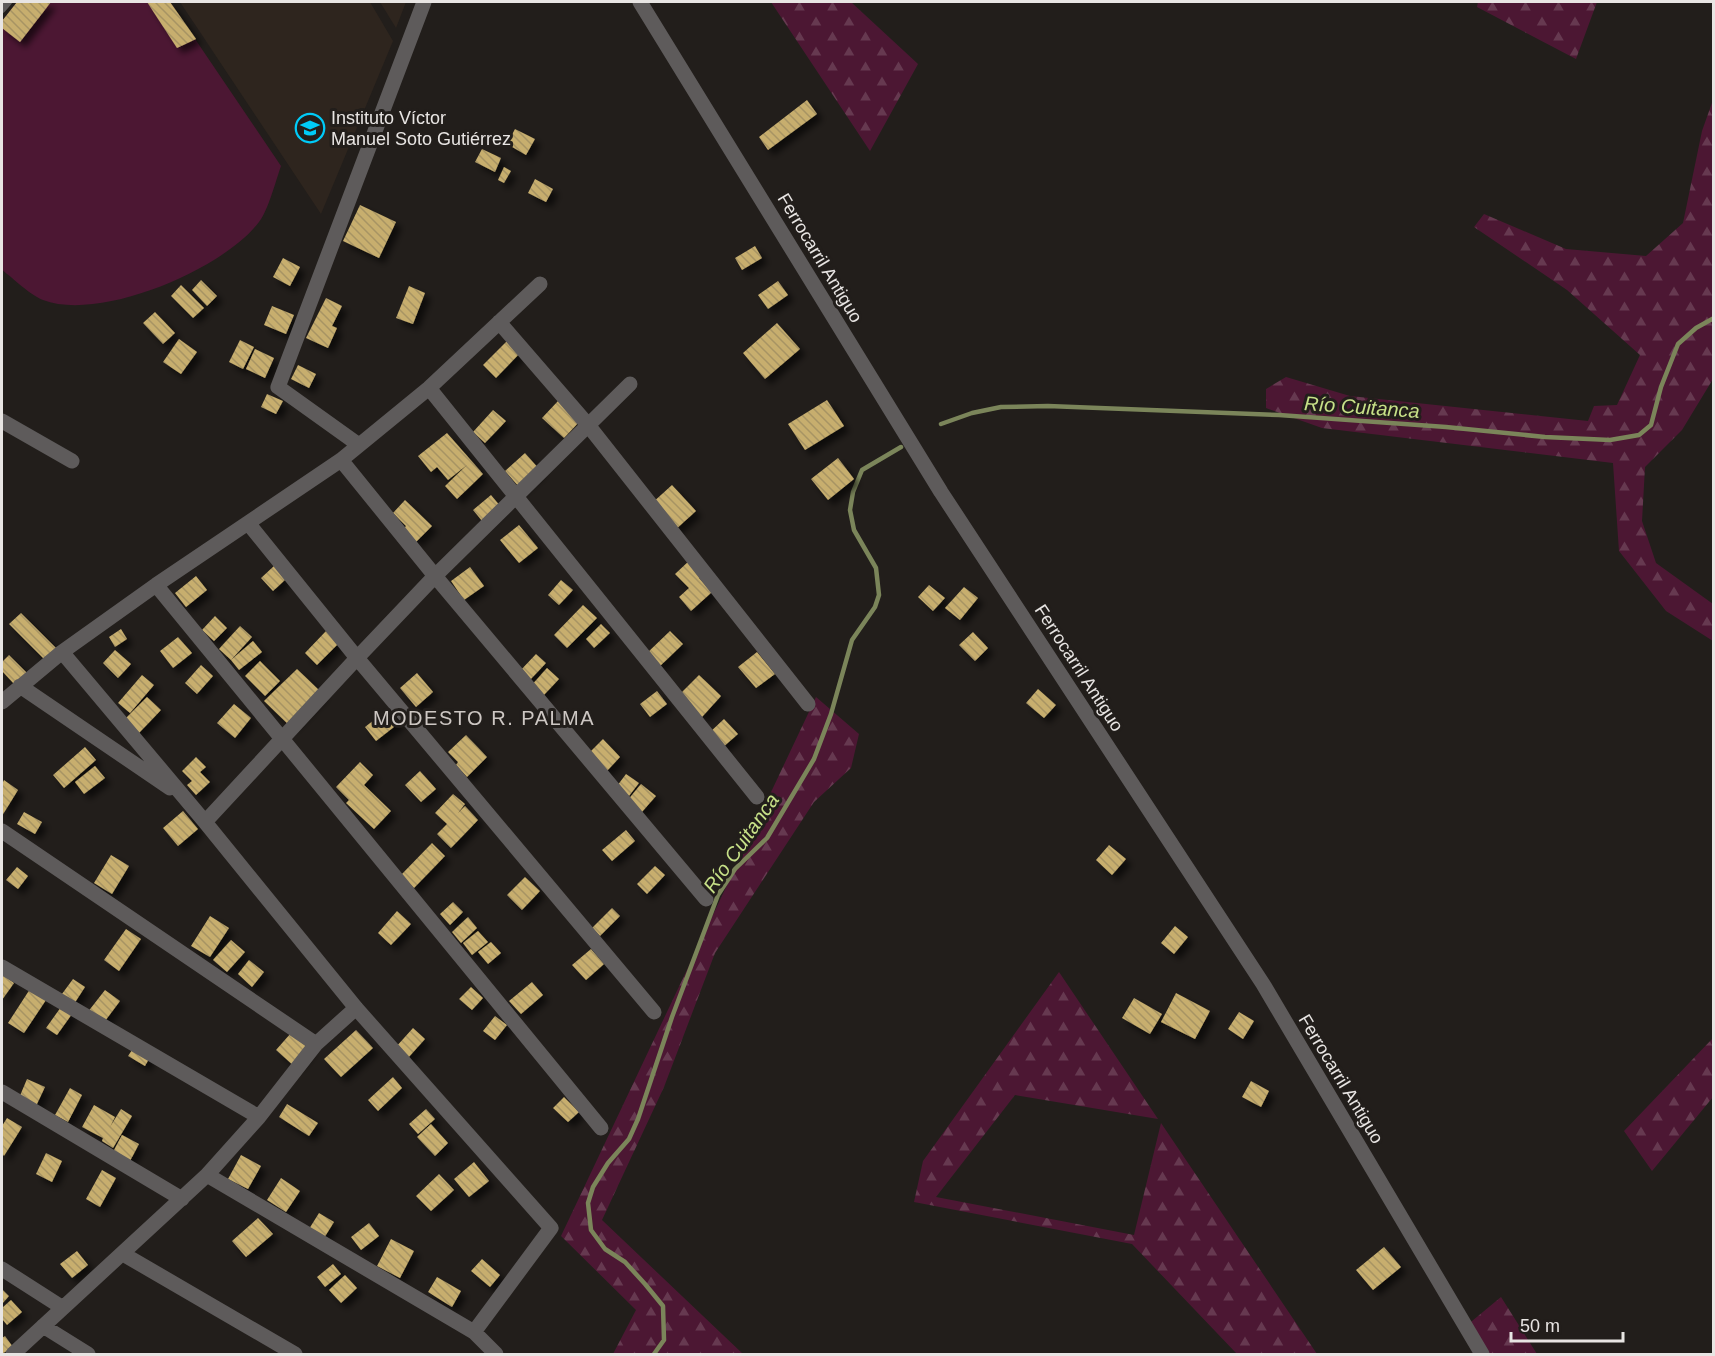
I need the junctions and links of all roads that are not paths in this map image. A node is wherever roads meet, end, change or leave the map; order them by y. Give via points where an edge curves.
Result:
1 (8, 2) edge
2 (424, 2) edge
3 (642, 2) edge
4 (2, 9) edge
5 (540, 284) dead end
6 (499, 322) junction
7 (630, 384) dead end
8 (429, 388) junction
9 (2, 421) edge
10 (588, 425) junction
11 (359, 445) junction
12 (341, 460) junction
13 (72, 461) dead end
14 (514, 496) junction
15 (248, 523) junction
16 (435, 576) junction
17 (156, 585) junction
18 (62, 652) junction
19 (357, 658) junction
20 (20, 686) junction
21 (2, 702) edge
22 (808, 704) dead end
23 (282, 739) junction
24 (757, 797) dead end
25 (185, 798) junction
26 (205, 822) junction
27 (2, 831) edge
28 (706, 899) dead end
29 (2, 967) edge
30 (356, 1008) junction
31 (654, 1012) dead end
32 (316, 1044) junction
33 (2, 1092) edge
34 (259, 1117) junction
35 (601, 1128) dead end
36 (207, 1175) junction
37 (182, 1199) junction
38 (123, 1254) junction
39 (2, 1269) edge
40 (63, 1308) junction
41 (43, 1326) junction
42 (474, 1332) junction
43 (13, 1354) edge
44 (88, 1354) edge
45 (296, 1354) edge
46 (496, 1354) edge
47 (1482, 1354) edge

1 - 4 lane
2 - 11 street via 278,387
3 - 47 street, Ferrocarril Antiguo via 941,492 1263,984
5 - 6 street
6 - 8 street
6 - 10 street
7 - 10 street
8 - 11 street
8 - 14 street
9 - 13 street
10 - 14 street
10 - 22 street
11 - 12 street
12 - 15 street
12 - 16 street
14 - 16 street
14 - 24 street
15 - 17 street
15 - 19 street
16 - 19 street
16 - 28 street
17 - 18 street
17 - 23 street
18 - 20 street
18 - 25 street
19 - 23 street
19 - 31 street
20 - 21 street
20 - 25 street
23 - 26 street
23 - 35 street
25 - 26 street
26 - 30 street
27 - 32 street
29 - 34 street
30 - 32 street
30 - 42 street via 551,1228
32 - 34 street
33 - 37 street
34 - 36 street
36 - 37 street
36 - 42 street
37 - 38 street
38 - 40 street
38 - 45 street
39 - 40 street
40 - 41 street
41 - 43 street
41 - 44 street
42 - 46 street

